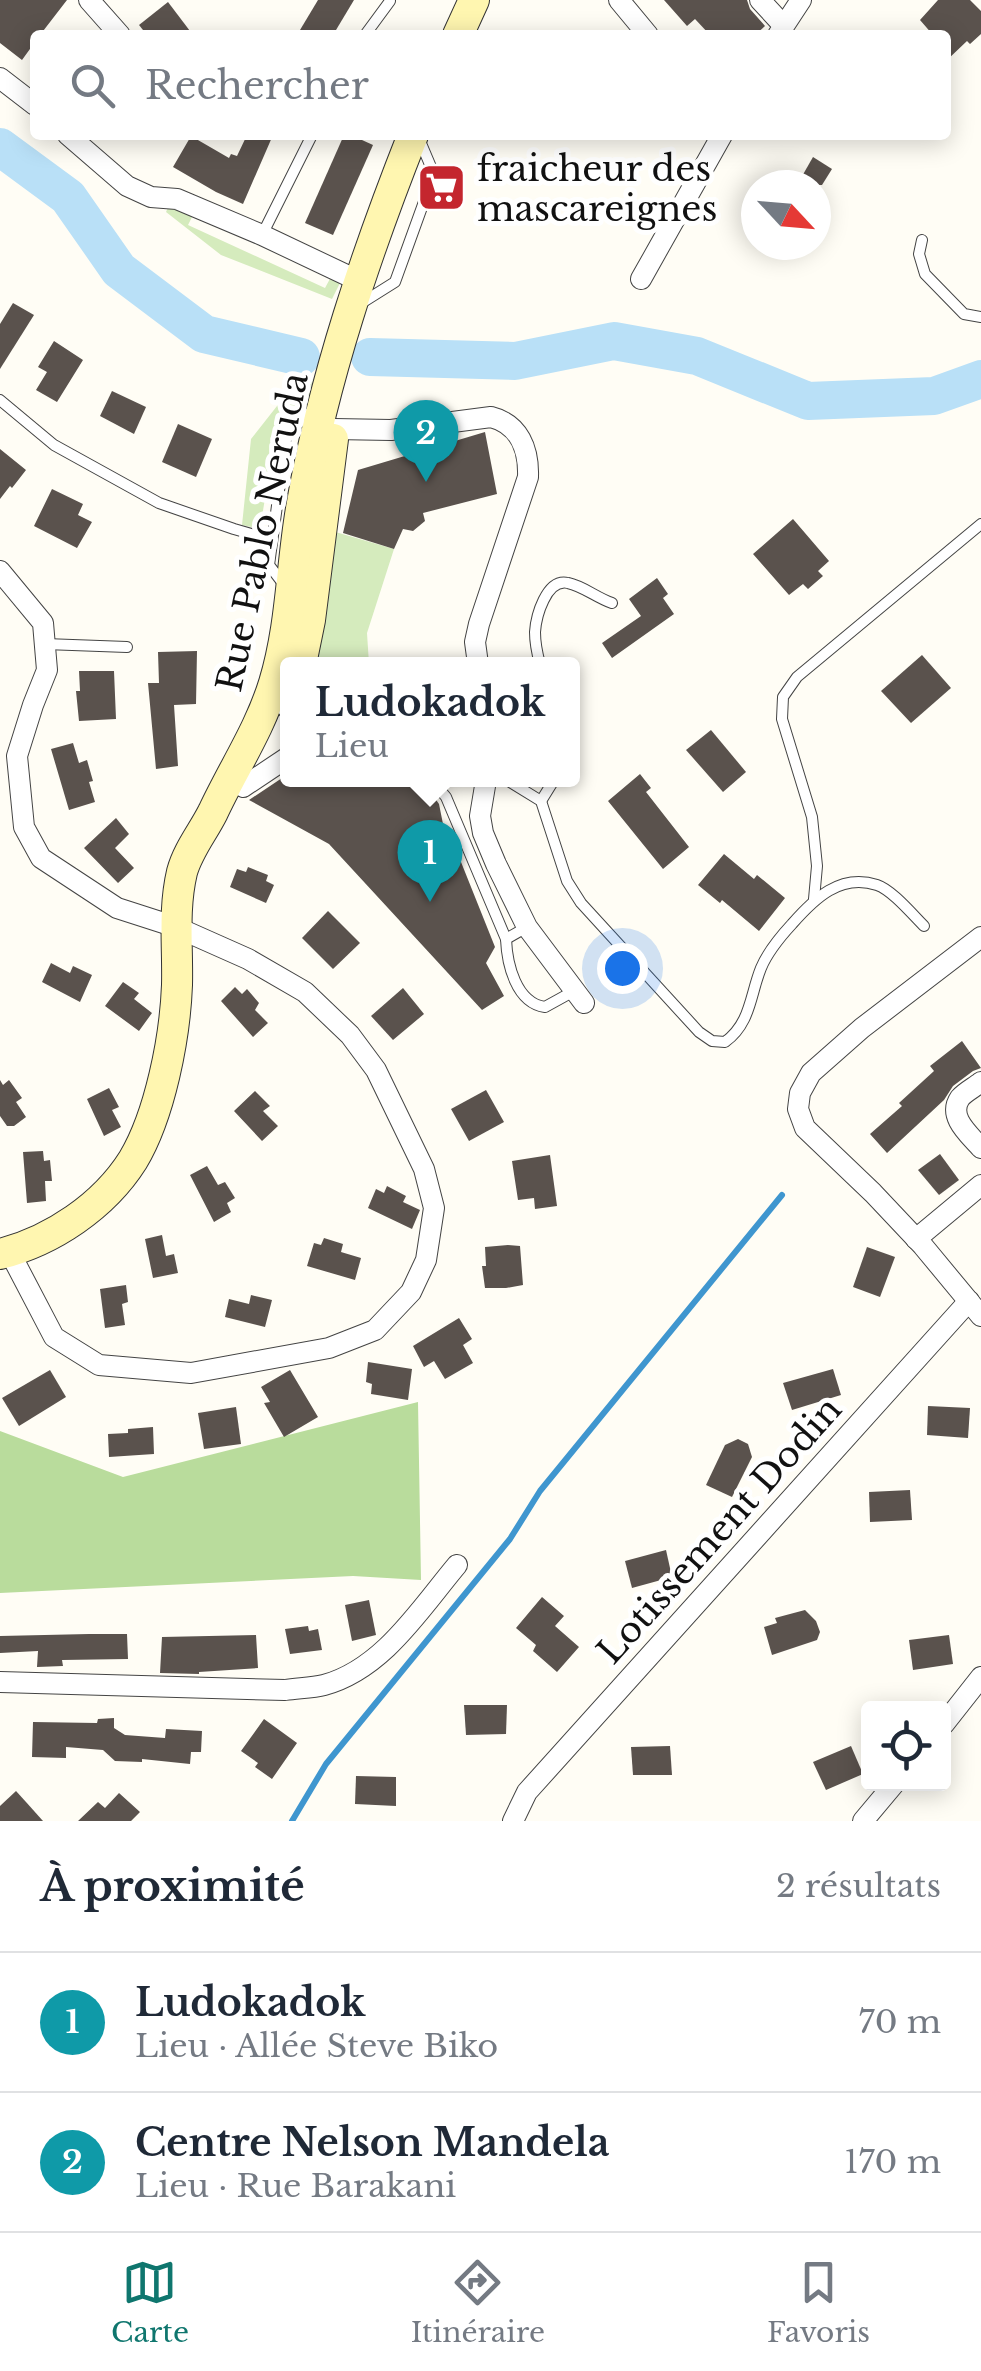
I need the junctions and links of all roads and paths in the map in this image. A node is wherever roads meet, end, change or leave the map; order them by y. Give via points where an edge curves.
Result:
1 (474, 0) edge
2 (619, 0) edge
3 (760, 0) edge
4 (801, 0) edge
5 (390, 1) edge
6 (99, 7) edge
7 (116, 30) edge
8 (369, 30) edge
9 (460, 30) edge
10 (644, 30) edge
11 (781, 30) edge
12 (0, 78) edge
13 (30, 101) edge
14 (77, 140) edge
15 (310, 140) edge
16 (413, 140) edge
17 (719, 140) edge
18 (262, 235) junction
19 (922, 240) dead end
20 (641, 279) dead end
21 (355, 296) junction
22 (981, 317) edge
23 (0, 400) edge
24 (328, 416) junction
25 (981, 524) edge
26 (272, 540) junction
27 (0, 572) edge
28 (292, 595) junction
29 (612, 604) dead end
30 (45, 644) junction
31 (127, 647) dead end
32 (283, 657) edge
33 (302, 657) edge
34 (477, 657) edge
35 (538, 657) edge
36 (280, 704) edge
37 (280, 715) edge
38 (9, 752) edge
39 (280, 762) edge
40 (243, 787) junction
41 (437, 787) edge
42 (485, 787) edge
43 (519, 787) edge
44 (547, 787) edge
45 (536, 798) junction
46 (212, 814) junction
47 (814, 899) junction
48 (924, 926) dead end
49 (176, 927) junction
50 (527, 928) junction
51 (981, 938) edge
52 (506, 940) junction
53 (579, 997) joint
54 (981, 1082) edge
55 (981, 1148) edge
56 (981, 1186) edge
57 (916, 1240) junction
58 (5, 1252) edge
59 (975, 1309) edge
60 (457, 1564) dead end
61 (981, 1677) edge
62 (0, 1682) edge
63 (951, 1715) edge
64 (888, 1791) edge
65 (512, 1821) edge
66 (863, 1821) edge

1 - 9 main road
2 - 10 street
3 - 11 street
4 - 11 street
5 - 8 lane
6 - 7 street
12 - 13 street
14 - 18 street via 127,186
15 - 18 lane
16 - 21 main road, Rue Pablo Neruda
17 - 20 street
18 - 21 street
19 - 22 lane via 925,274 964,314
21 - 24 main road, Rue Pablo Neruda
23 - 26 lane via 54,446 159,504
24 - 26 lane via 292,428 286,439
24 - 28 main road, Rue Pablo Neruda via 301,507
24 - 33 main road, Rue Pablo Neruda
24 - 34 street via 391,430 491,416 512,426 528,477 479,624
25 - 47 lane via 797,678 783,697 782,720 812,817
26 - 28 lane via 269,565
27 - 30 street via 43,623
28 - 32 main road, Rue Pablo Neruda
29 - 35 lane via 558,583 535,626
30 - 31 lane
30 - 38 street via 47,670
36 - 46 main road, Rue Pablo Neruda via 262,716
37 - 40 main road, Rue Pablo Neruda
38 - 49 street via 24,828 41,858 117,908
39 - 40 street
40 - 46 main road, Rue Pablo Neruda
41 - 52 lane
42 - 50 street via 483,833
43 - 45 lane
44 - 45 lane
45 - 47 lane via 580,902 712,1041 736,1034 767,956
46 - 49 main road, Rue Pablo Neruda via 183,868
47 - 48 lane via 851,884 876,885
49 - 58 main road, Rue Pablo Neruda via 174,1031 134,1157 95,1205
49 - 58 street via 305,992 350,1034 376,1070 424,1170 434,1208 426,1260 411,1292 374,1330 329,1348 191,1373 99,1365 54,1336
50 - 52 lane
50 - 53 street
51 - 57 street via 862,1028 811,1073 800,1093 805,1128
52 - 53 lane via 510,972 531,1002 545,1007
54 - 55 street via 961,1096 956,1110
56 - 57 street
57 - 59 street
59 - 65 street, Lotissement Dodin via 527,1792
60 - 62 street via 387,1648 358,1672 323,1686
61 - 63 street
64 - 66 street

